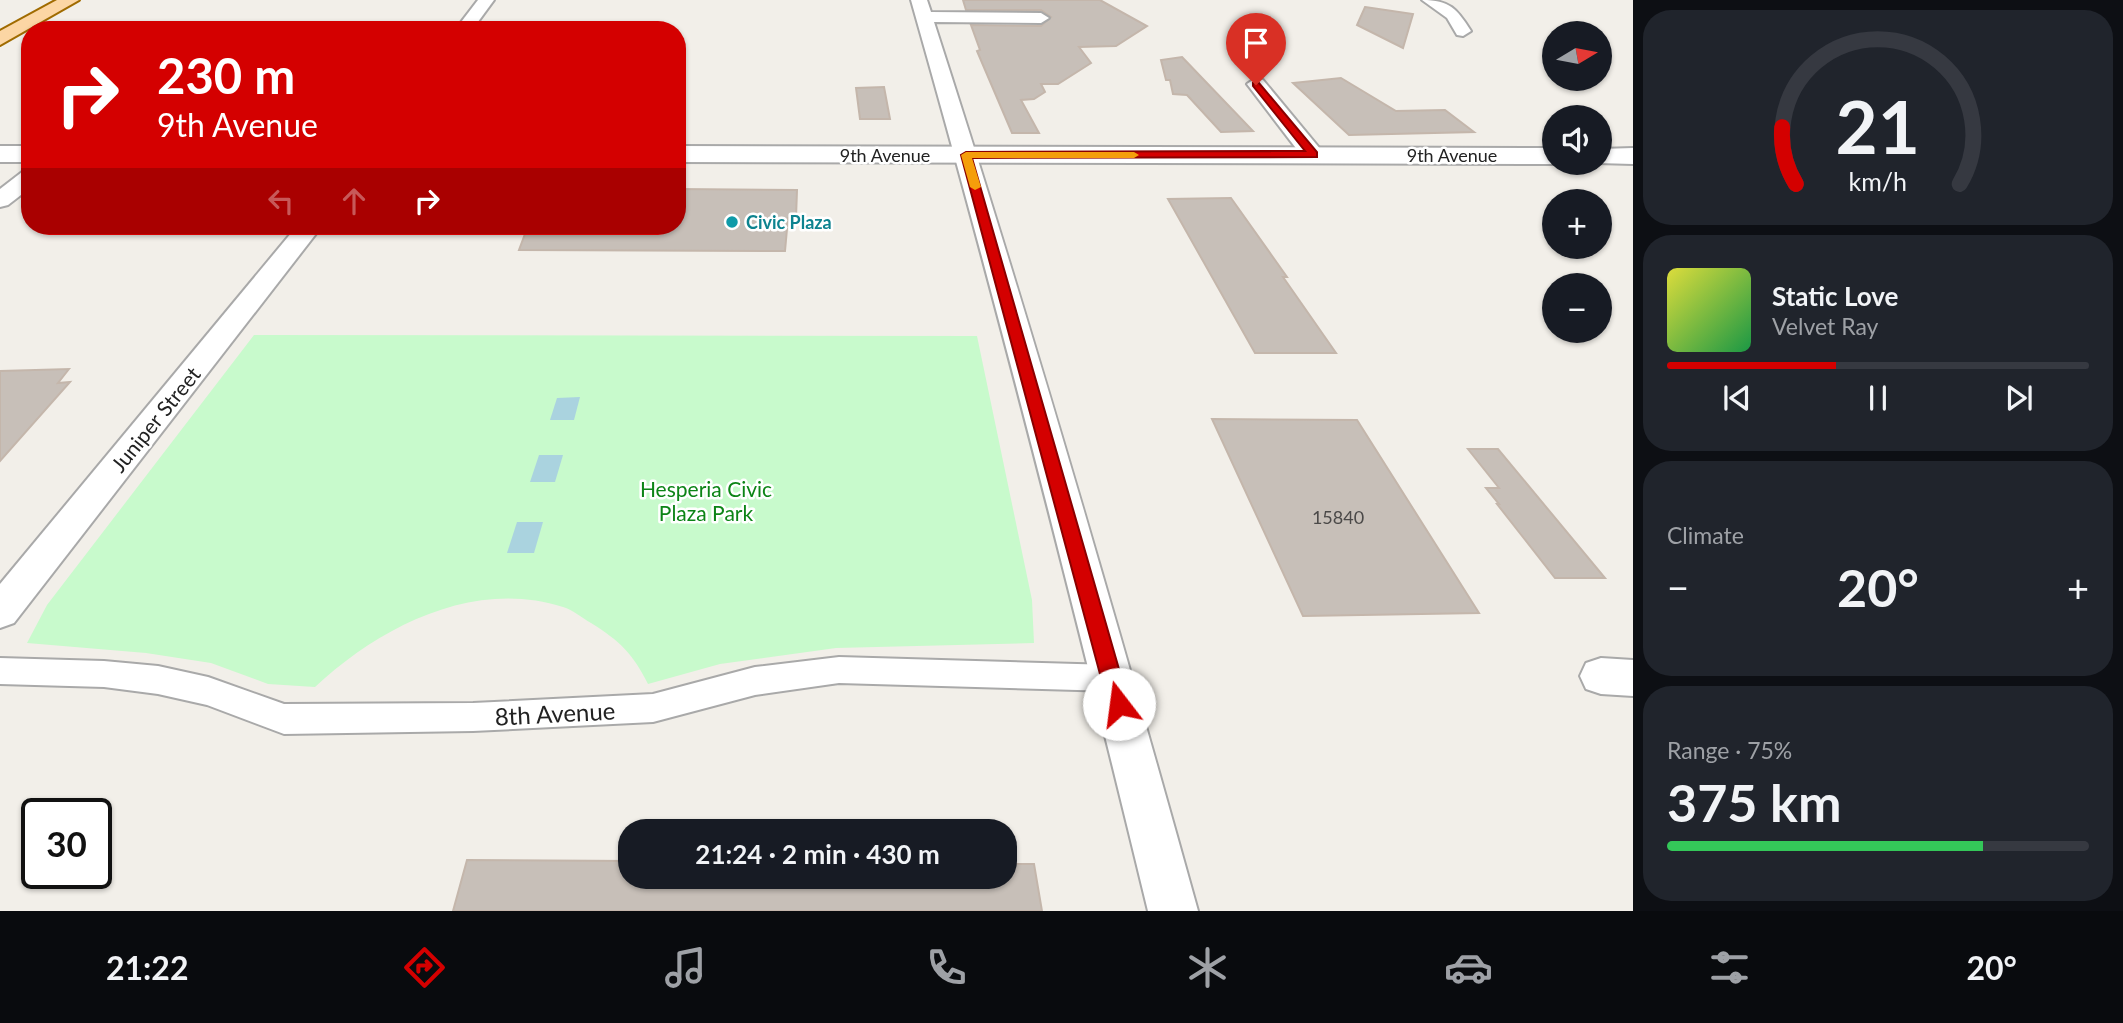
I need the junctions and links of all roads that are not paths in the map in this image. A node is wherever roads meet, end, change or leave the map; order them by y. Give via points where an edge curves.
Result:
1 (486, 0) edge
2 (1430, 0) edge
3 (82, 2) edge
4 (922, 9) edge
5 (1041, 18) dead end
6 (39, 21) edge
7 (55, 21) edge
8 (470, 21) edge
9 (21, 29) edge
10 (1464, 31) dead end
11 (0, 38) edge
12 (21, 42) edge
13 (0, 54) edge
14 (1256, 85) dead end
15 (0, 154) edge
16 (21, 154) edge
17 (686, 154) edge
18 (966, 155) junction
19 (1313, 155) junction
20 (1542, 156) edge
21 (1612, 156) edge
22 (1633, 156) edge
23 (21, 184) edge
24 (0, 200) edge
25 (303, 235) edge
26 (0, 612) edge
27 (0, 671) edge
28 (1112, 678) junction
29 (1172, 911) edge

1 - 8 street
2 - 10 street via 1453,15
3 - 6 main road
3 - 7 main road
4 - 5 street
4 - 18 street
9 - 11 main road
12 - 13 main road
14 - 19 street
15 - 16 street
17 - 18 street, 9th Avenue
18 - 19 street, 9th Avenue
18 - 28 street
19 - 20 street, 9th Avenue
21 - 22 street
23 - 24 street
25 - 26 street, Juniper Street
27 - 28 street, 8th Avenue via 158,680 208,691 284,719 474,717 653,708 755,681 839,670
28 - 29 street

